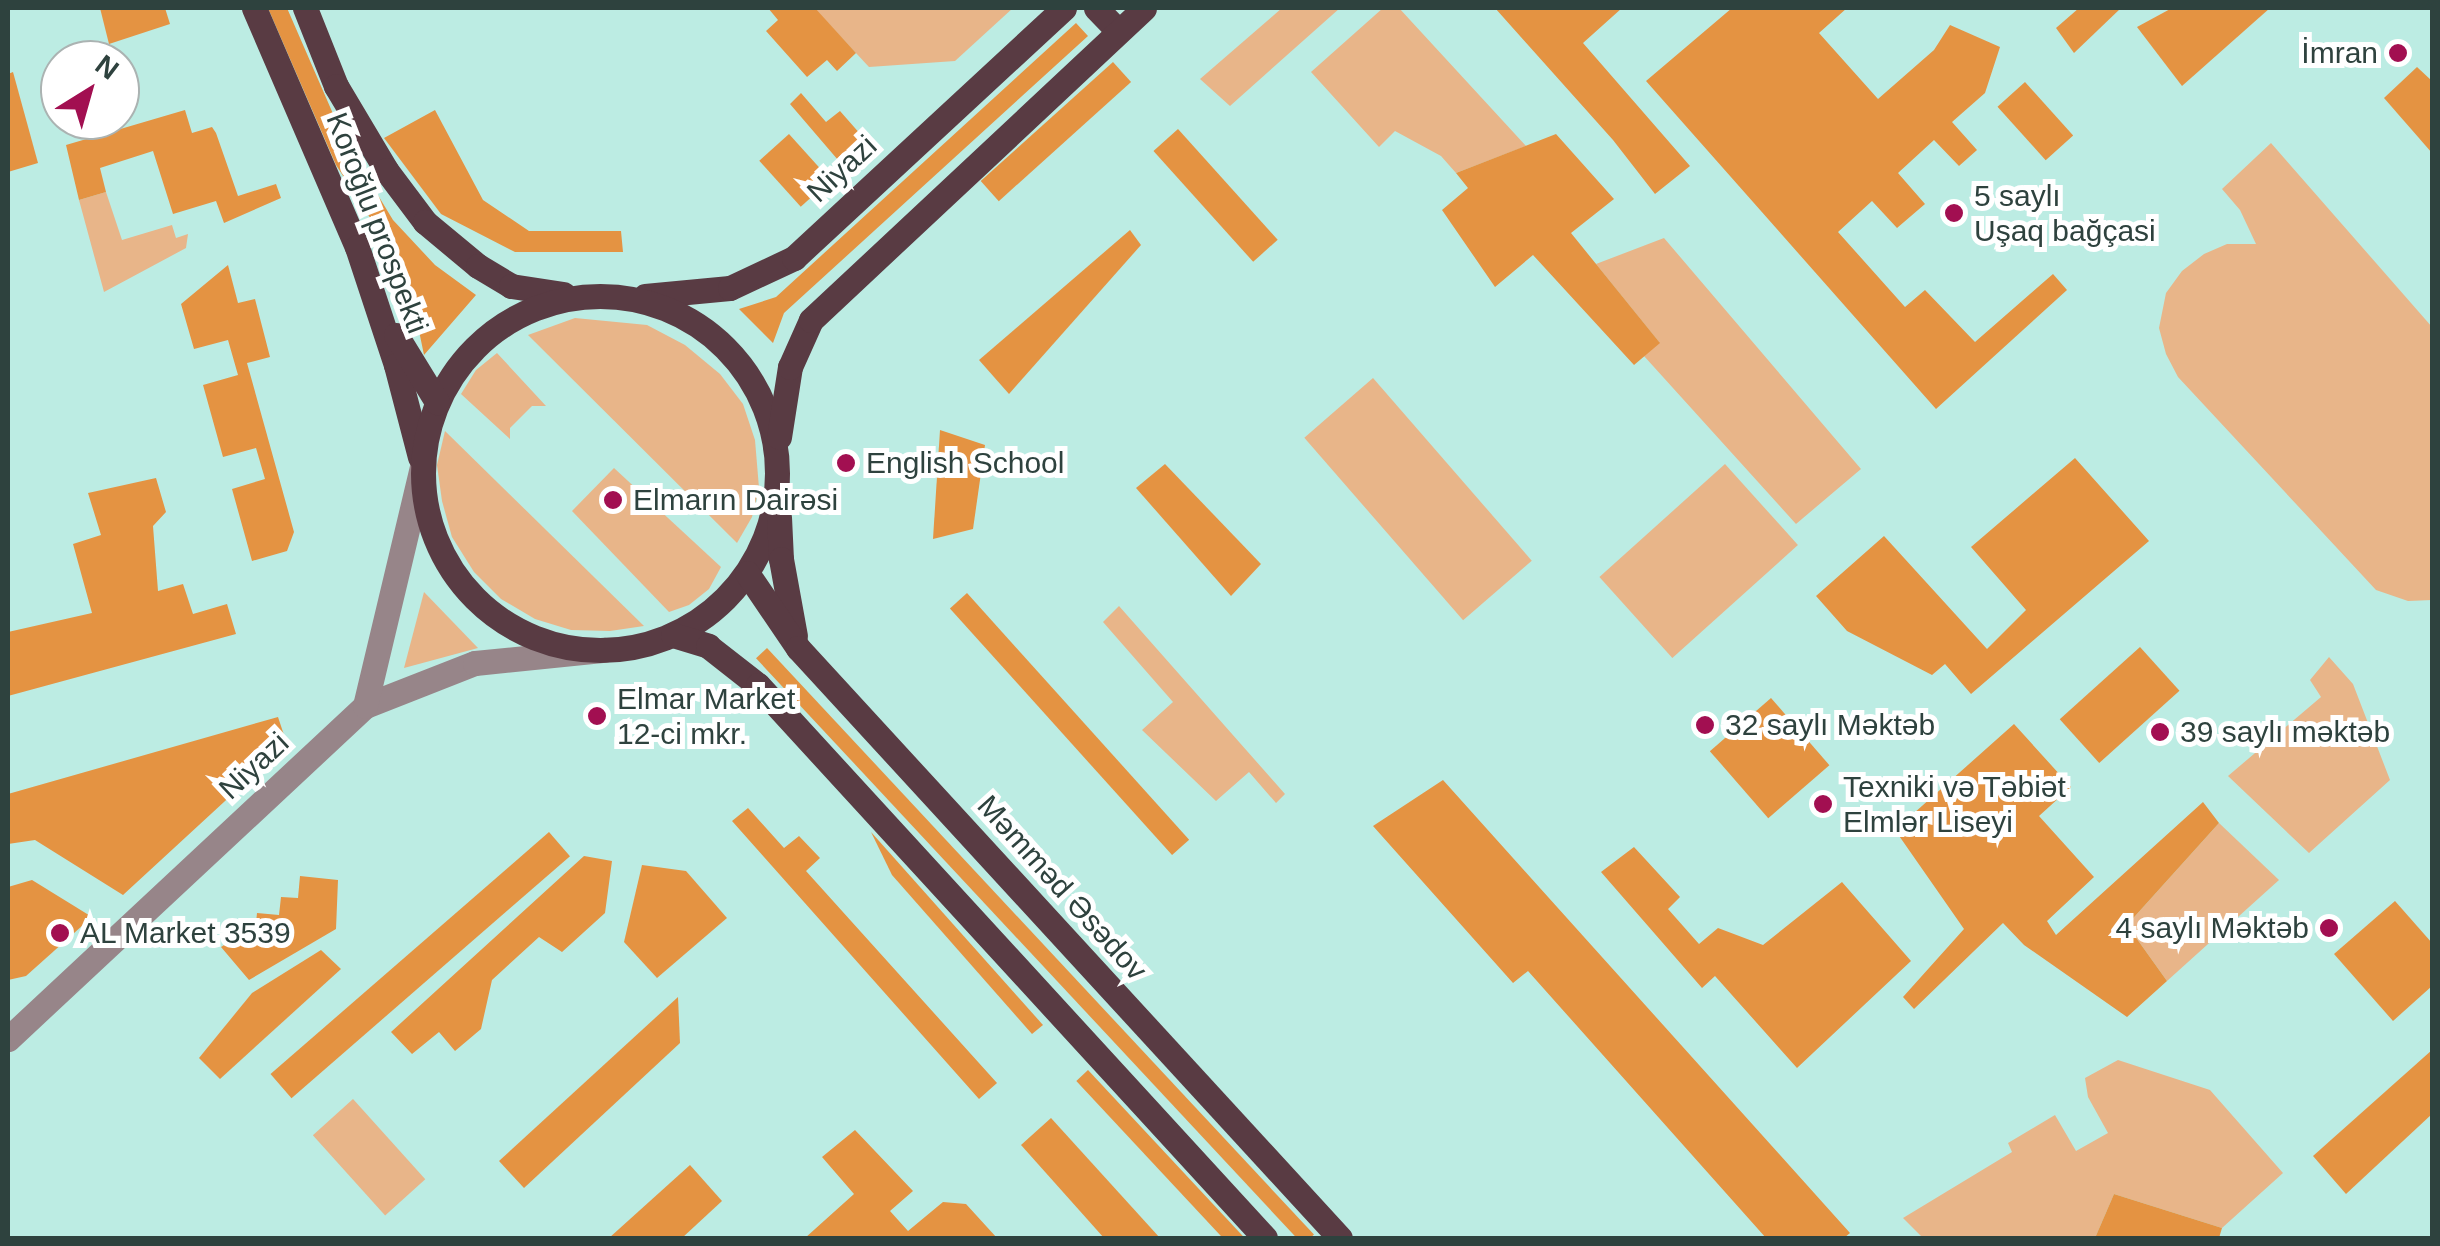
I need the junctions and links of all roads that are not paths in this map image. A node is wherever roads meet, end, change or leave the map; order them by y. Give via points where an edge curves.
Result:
1 (254, 8) edge
2 (305, 8) edge
3 (1064, 8) edge
4 (1096, 8) edge
5 (1144, 8) edge
6 (1118, 32) junction
7 (588, 296) junction
8 (625, 297) junction
9 (378, 306) junction
10 (437, 402) junction
11 (778, 466) junction
12 (422, 468) junction
13 (747, 573) junction
14 (673, 635) junction
15 (798, 648) junction
16 (604, 650) junction
17 (364, 706) junction
18 (8, 1040) edge
19 (1265, 1238) edge
20 (1340, 1238) edge

1 - 9 main road, Koroğlu prospekti
2 - 7 main road, Koroğlu prospekti via 336,86 426,222 511,286
3 - 8 main road, Niyazi via 794,258 730,288
4 - 6 main road
5 - 6 main road
6 - 11 main road via 811,320 790,367
7 - 8 main road
7 - 10 main road via 557,301 499,326 474,348
8 - 11 main road via 701,327 732,354 771,426
9 - 10 main road
9 - 12 main road, Koroğlu prospekti
10 - 12 main road
11 - 13 main road via 765,540
11 - 15 main road via 781,559
12 - 16 main road via 439,547 489,612 563,646
12 - 17 street
13 - 14 main road via 727,598
13 - 15 main road, Məmməd Əsədov
14 - 16 main road
14 - 19 main road via 718,651 758,684
15 - 20 main road, Məmməd Əsədov
16 - 17 street via 476,663
17 - 18 street, Niyazi

